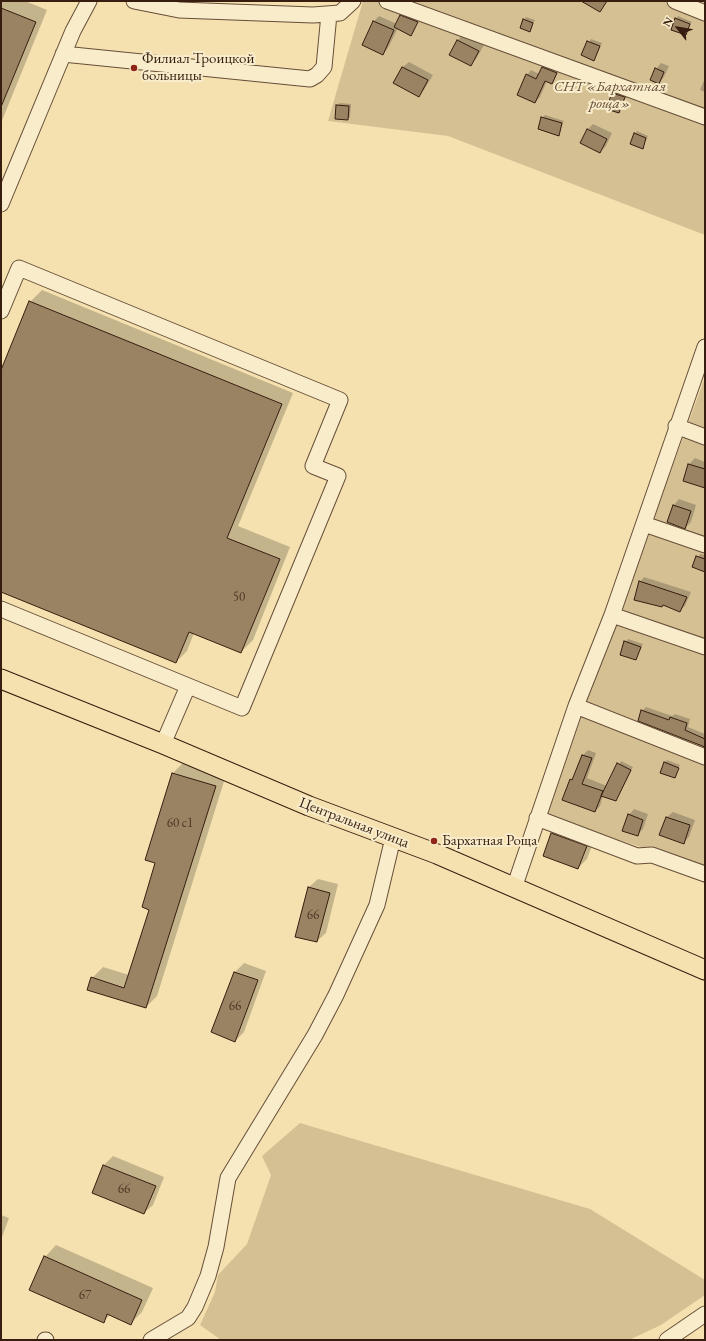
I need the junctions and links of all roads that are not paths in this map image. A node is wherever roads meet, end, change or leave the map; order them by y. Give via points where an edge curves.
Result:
1 (89, 1) edge
2 (134, 1) edge
3 (353, 1) edge
4 (387, 1) edge
5 (675, 1) edge
6 (705, 13) edge
7 (329, 14) junction
8 (63, 54) junction
9 (705, 117) edge
10 (1, 204) edge
11 (1, 311) edge
12 (705, 348) edge
13 (676, 426) junction
14 (705, 437) edge
15 (644, 524) junction
16 (705, 545) edge
17 (1, 609) edge
18 (612, 614) junction
19 (705, 647) edge
20 (1, 679) edge
21 (188, 686) junction
22 (576, 706) junction
23 (163, 744) junction
24 (705, 756) edge
25 (537, 818) junction
26 (393, 838) junction
27 (705, 874) edge
28 (514, 888) junction
29 (705, 970) edge
30 (705, 1314) edge
31 (151, 1340) edge
32 (667, 1340) edge

1 - 8 lane
2 - 7 lane via 179,10
3 - 7 lane via 340,13
4 - 9 lane
5 - 6 lane
7 - 8 lane via 324,66 310,79
8 - 10 lane
11 - 21 lane via 19,268 340,400 313,466 338,476 242,708
12 - 13 lane
13 - 14 lane
13 - 15 lane
15 - 16 lane
15 - 18 lane
17 - 21 lane
18 - 19 lane
18 - 22 lane
20 - 23 main road, Центральная улица
21 - 23 lane
22 - 24 lane
22 - 25 lane
23 - 26 main road, Центральная улица via 309,806
25 - 27 lane via 637,856 652,855
25 - 28 lane
26 - 28 main road, Центральная улица via 437,854
26 - 31 lane via 377,905 336,995 315,1035 228,1178 214,1254 195,1307 188,1318
28 - 29 main road, Центральная улица
30 - 32 lane

